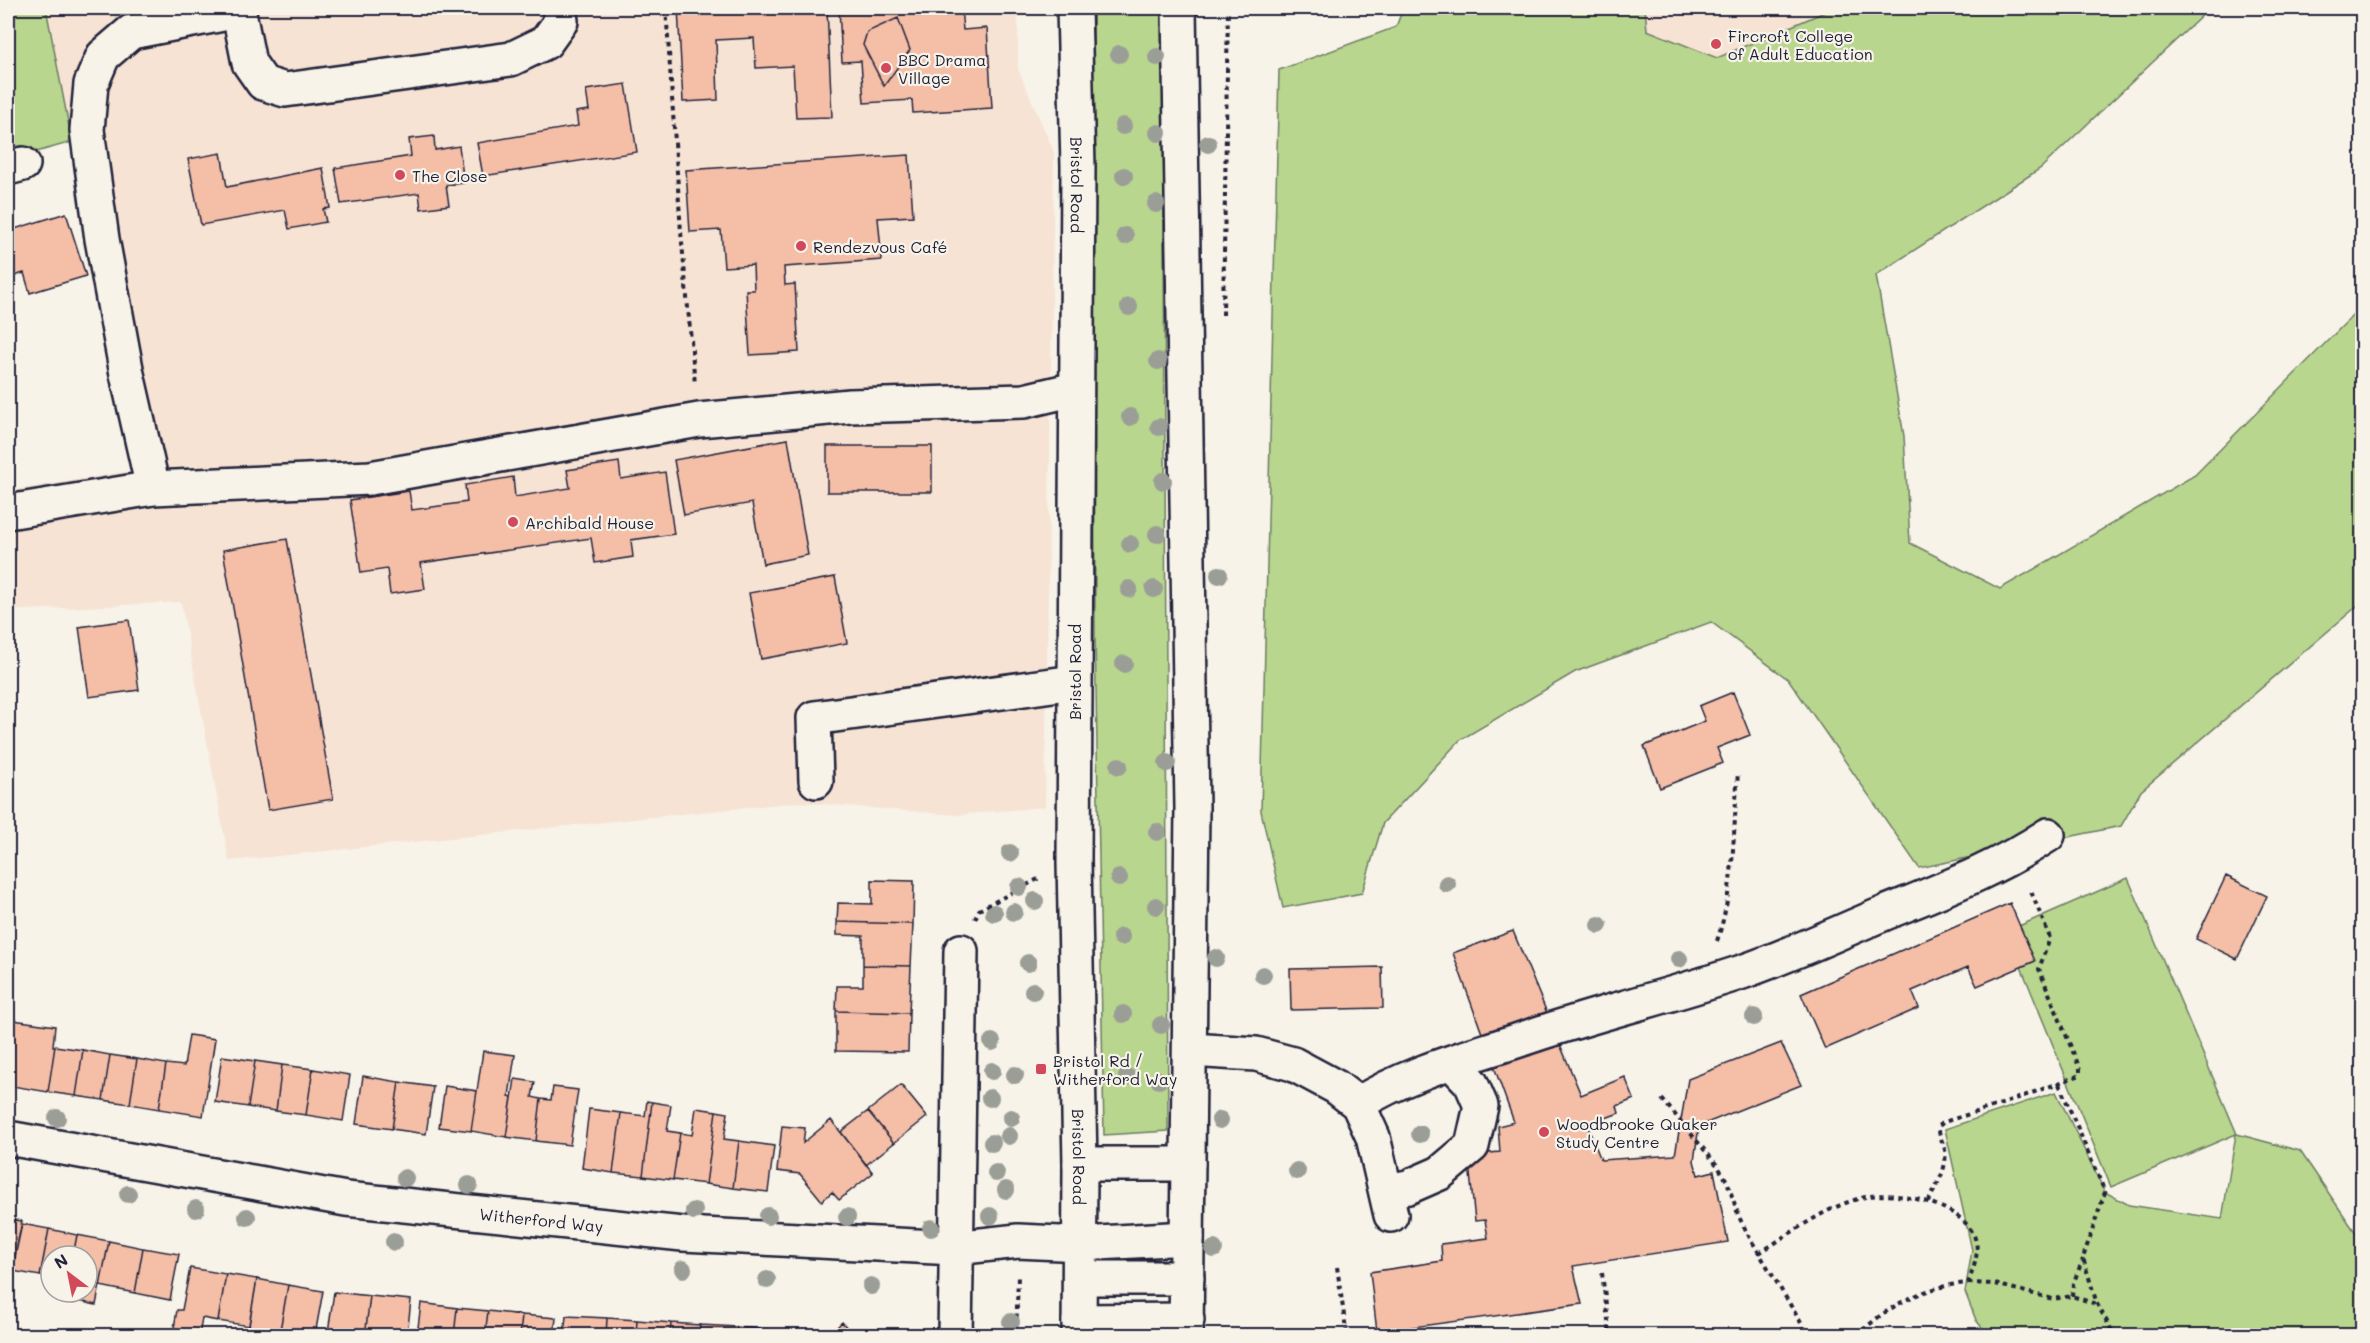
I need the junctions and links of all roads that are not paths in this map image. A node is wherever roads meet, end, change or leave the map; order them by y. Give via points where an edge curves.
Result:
1 (559, 8) edge
2 (1074, 8) edge
3 (1179, 8) edge
4 (238, 9) edge
5 (1075, 389) junction
6 (153, 488) junction
7 (8, 512) edge
8 (1074, 682) junction
9 (816, 781) dead end
10 (2048, 836) dead end
11 (961, 951) road end
12 (1190, 1050) junction
13 (1452, 1063) junction
14 (1358, 1104) junction
15 (8, 1138) edge
16 (1080, 1164) junction
17 (1188, 1164) junction
18 (1187, 1238) junction
19 (1081, 1244) junction
20 (956, 1248) junction
21 (1080, 1278) junction
22 (1187, 1278) junction
23 (1079, 1328) edge
24 (1186, 1328) edge
25 (955, 1335) edge

1 - 4 main road via 561,21 546,42 511,59 285,90 263,83 249,63
2 - 5 main road, Bristol Road via 1078,166
3 - 12 main road via 1192,808
4 - 6 main road via 131,33 103,56 91,84 87,130 102,239
5 - 6 main road via 1024,401 850,406 699,420 370,478
5 - 8 main road, Bristol Road
6 - 7 main road
8 - 9 main road via 814,718
8 - 16 main road, Bristol Road
10 - 13 main road via 2017,855 1928,896 1780,958
11 - 20 main road
12 - 14 main road via 1256,1054 1293,1064
12 - 17 main road
13 - 14 main road via 1378,1091
13 - 14 main road via 1471,1083 1481,1106 1472,1146 1440,1173 1408,1187 1389,1203 1373,1137
15 - 20 main road, Witherford Way via 346,1199 683,1234
16 - 17 main road
16 - 19 main road, Bristol Road
17 - 18 main road
18 - 19 main road, Witherford Way
18 - 22 main road
19 - 20 main road, Witherford Way via 1018,1241
19 - 21 main road, Bristol Road
20 - 25 main road
21 - 22 main road
21 - 23 main road, Bristol Road
22 - 24 main road
23 - 24 main road

